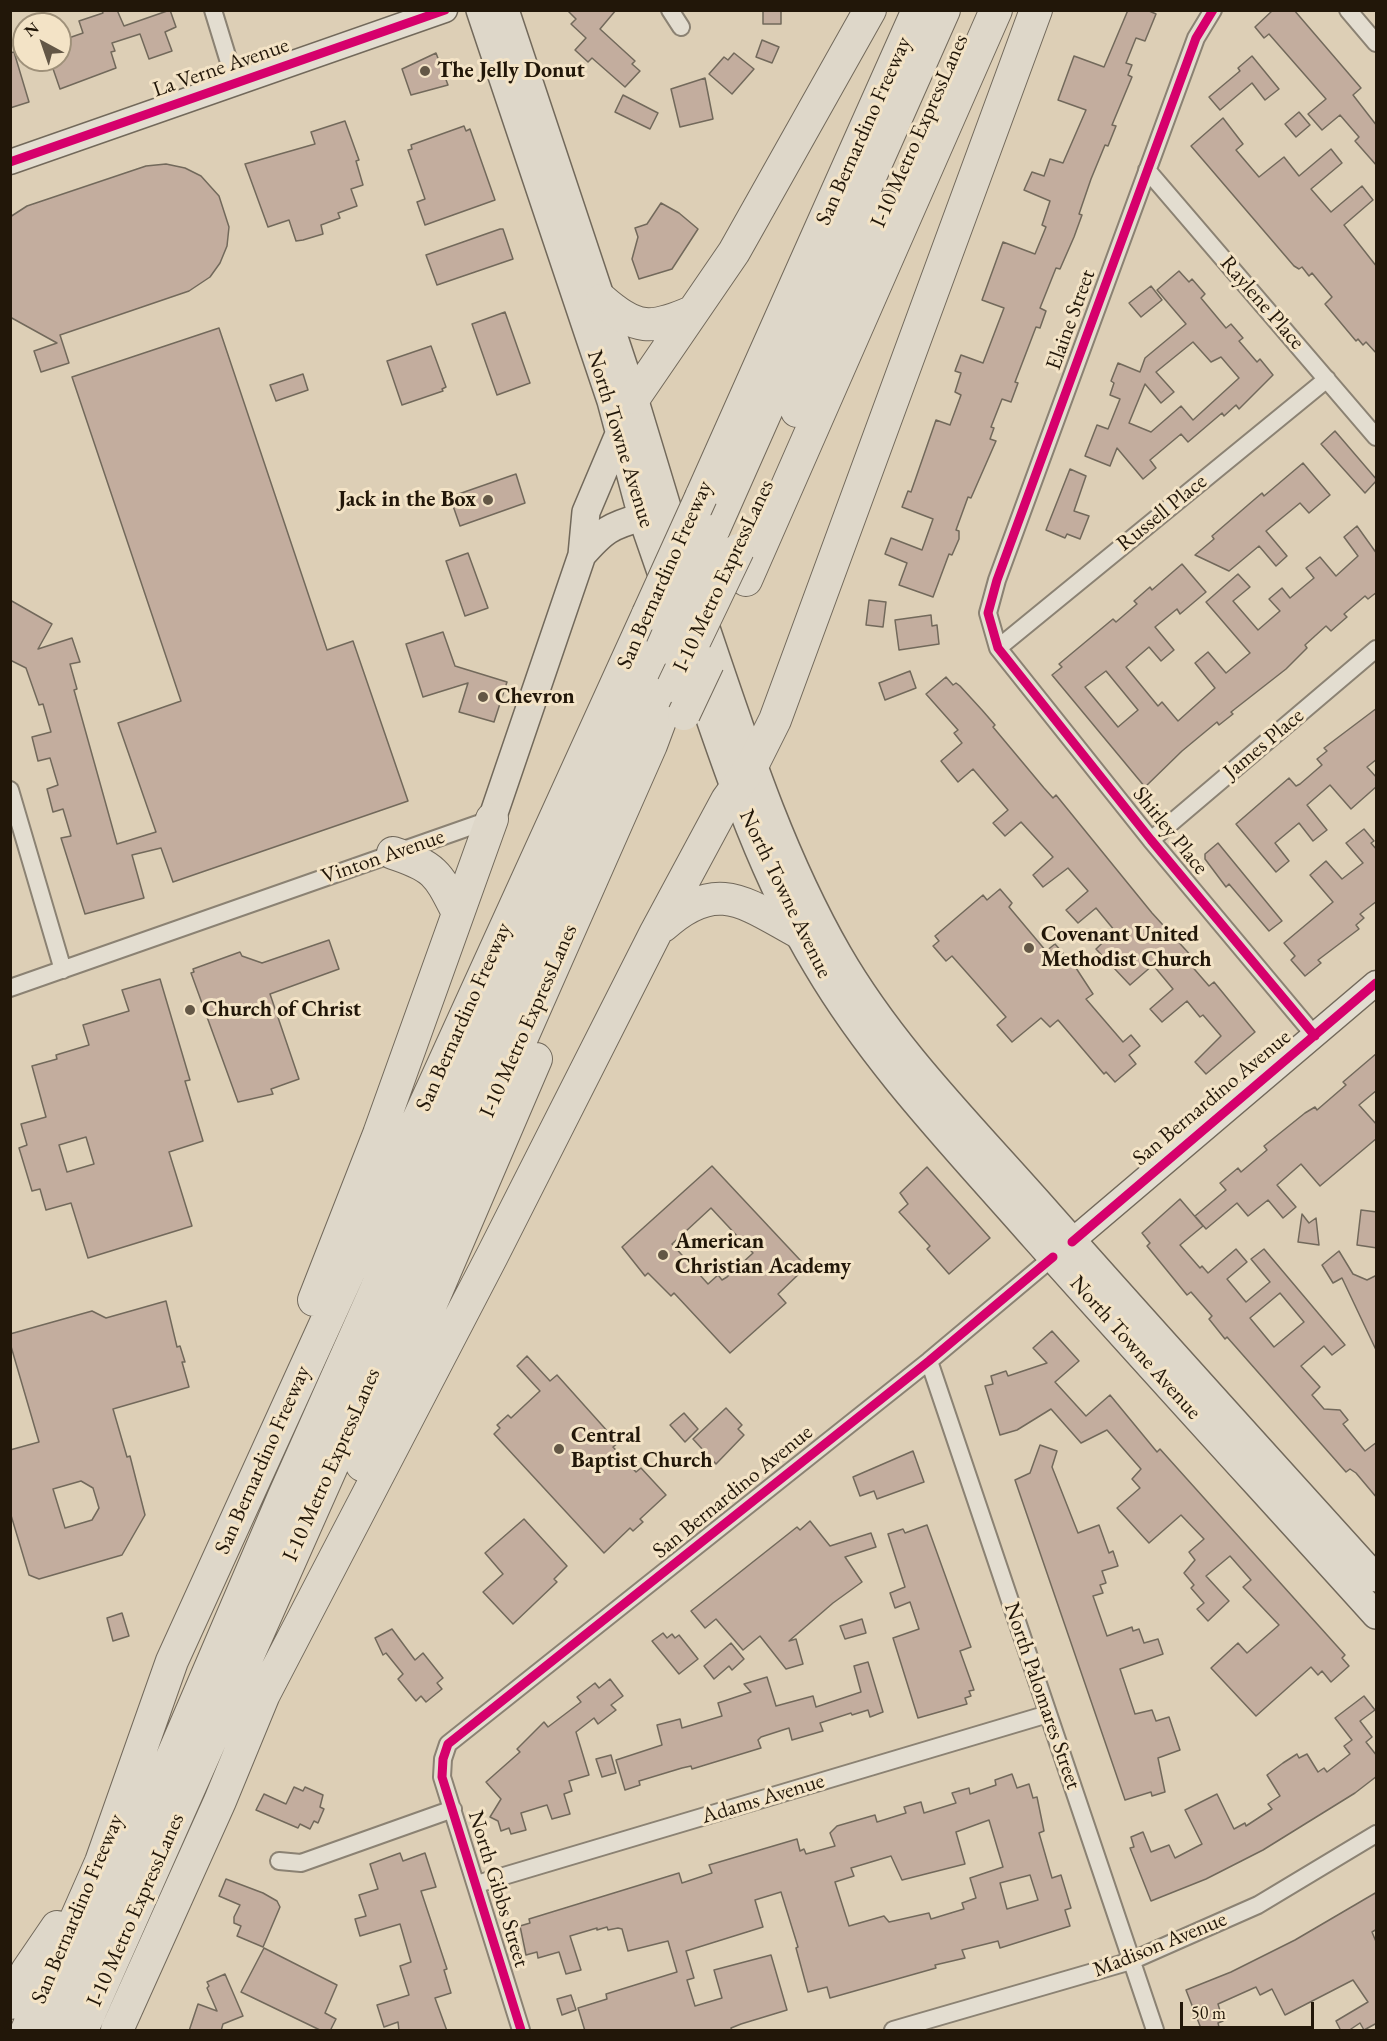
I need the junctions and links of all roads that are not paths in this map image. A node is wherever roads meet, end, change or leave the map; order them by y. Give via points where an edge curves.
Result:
1 (213, 10) edge
2 (445, 10) edge
3 (480, 10) edge
4 (505, 10) edge
5 (670, 10) edge
6 (870, 10) edge
7 (918, 10) edge
8 (944, 10) edge
9 (974, 10) edge
10 (996, 10) edge
11 (1036, 10) edge
12 (1213, 10) edge
13 (1348, 10) edge
14 (681, 27) dead end
15 (1377, 43) edge
16 (236, 85) junction
17 (10, 162) edge
18 (1147, 170) junction
19 (602, 300) junction
20 (693, 312) junction
21 (1327, 379) junction
22 (634, 398) junction
23 (620, 432) junction
24 (1377, 437) edge
25 (664, 496) junction
26 (642, 517) junction
27 (582, 555) junction
28 (998, 648) junction
29 (1377, 649) edge
30 (679, 700) junction
31 (744, 777) junction
32 (10, 790) edge
33 (492, 819) junction
34 (1151, 840) junction
35 (393, 854) junction
36 (458, 913) junction
37 (656, 932) junction
38 (800, 933) junction
39 (63, 970) junction
40 (1377, 982) edge
41 (10, 988) edge
42 (1315, 1036) junction
43 (1063, 1250) junction
44 (929, 1361) junction
45 (1377, 1578) edge
46 (1377, 1616) edge
47 (172, 1661) junction
48 (261, 1700) junction
49 (1048, 1714) junction
50 (443, 1759) joint
51 (220, 1801) junction
52 (453, 1809) junction
53 (1377, 1834) edge
54 (279, 1861) dead end
55 (101, 1862) junction
56 (477, 1884) junction
57 (1131, 1961) junction
58 (10, 2003) edge
59 (27, 2031) edge
60 (55, 2031) edge
61 (82, 2031) edge
62 (117, 2031) edge
63 (138, 2031) edge
64 (521, 2031) edge
65 (893, 2031) edge
66 (1155, 2031) edge

1 - 16 street
2 - 16 main road, La Verne Avenue
3 - 23 main road, North Towne Avenue
4 - 19 main road, North Towne Avenue
5 - 14 street
6 - 20 highway via 734,252
7 - 47 highway, San Bernardino Freeway, bridge
8 - 60 highway, I-10 Metro ExpressLanes, bridge via 284,1496
9 - 30 highway, I-10 Metro ExpressLanes, bridge via 837,314
10 - 30 highway, bridge via 746,580
11 - 31 highway via 775,720
12 - 18 street, Elaine Street via 1196,38
13 - 15 street
16 - 17 main road, La Verne Avenue
18 - 21 street, Raylene Place
18 - 28 street, Elaine Street via 996,580 988,613
19 - 20 highway via 618,314 643,325 669,323
19 - 22 main road, North Towne Avenue
20 - 22 highway
21 - 24 street, Raylene Place
21 - 28 street, Russell Place
22 - 23 main road
22 - 25 main road, North Towne Avenue
23 - 25 main road via 648,463
23 - 26 main road, North Towne Avenue
23 - 27 main road via 586,512
25 - 31 main road, North Towne Avenue
26 - 27 main road via 602,532
26 - 31 main road, North Towne Avenue
27 - 33 main road
28 - 34 street, Shirley Place
29 - 34 street, James Place
30 - 48 highway
30 - 61 highway, I-10 Metro ExpressLanes via 651,745
31 - 37 highway
31 - 38 main road, North Towne Avenue via 770,873
31 - 43 main road, North Towne Avenue via 793,862 838,954 887,1028
32 - 39 street
33 - 35 street, Vinton Avenue
33 - 36 highway
34 - 42 street, Shirley Place
35 - 36 highway via 435,872
35 - 39 street, Vinton Avenue
36 - 47 highway via 379,1134
37 - 38 highway via 683,908 706,898 731,899 753,907
37 - 48 highway
38 - 43 main road, North Towne Avenue via 867,1043 922,1109
39 - 41 street, Vinton Avenue
40 - 42 main road, San Bernardino Avenue
42 - 43 main road, San Bernardino Avenue
43 - 44 street, San Bernardino Avenue
43 - 45 main road, North Towne Avenue
43 - 46 main road, North Towne Avenue
44 - 49 street, North Palomares Street
44 - 50 street, San Bernardino Avenue via 448,1744
47 - 55 highway, San Bernardino Freeway
48 - 51 highway
49 - 56 street, Adams Avenue
49 - 57 street, North Palomares Street
50 - 52 street, North Gibbs Street via 442,1777
51 - 62 highway
51 - 63 highway
52 - 54 street via 301,1863
52 - 56 street, North Gibbs Street
53 - 57 street, Madison Avenue via 1258,1905
55 - 58 highway via 27,1971
55 - 59 highway, San Bernardino Freeway
56 - 64 street, North Gibbs Street
57 - 65 street, Madison Avenue
57 - 66 street, North Palomares Street

